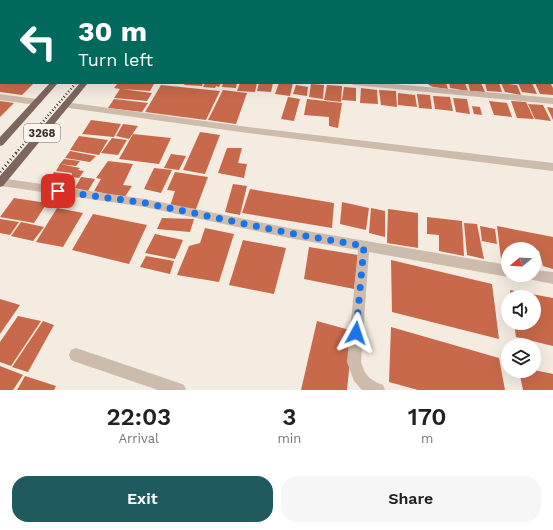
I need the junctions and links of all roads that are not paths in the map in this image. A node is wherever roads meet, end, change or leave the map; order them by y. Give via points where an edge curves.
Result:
1 (549, 0) edge
2 (553, 0) edge
3 (53, 84) edge
4 (83, 84) edge
5 (366, 84) edge
6 (0, 97) edge
7 (553, 100) edge
8 (36, 102) junction
9 (65, 106) junction
10 (1, 141) edge
11 (553, 167) edge
12 (0, 183) edge
13 (364, 246) junction
14 (501, 270) edge
15 (541, 276) edge
16 (553, 278) edge
17 (76, 355) dead end
18 (179, 390) edge
19 (378, 390) edge

1 - 2 street
3 - 8 main road, 3268
4 - 9 main road, 3268
5 - 7 street
6 - 8 street
8 - 10 main road, 3268
9 - 11 street
9 - 12 main road, 3268
12 - 13 street via 145,203
13 - 14 street
13 - 19 street via 354,362 358,378 369,387
15 - 16 street
17 - 18 street

